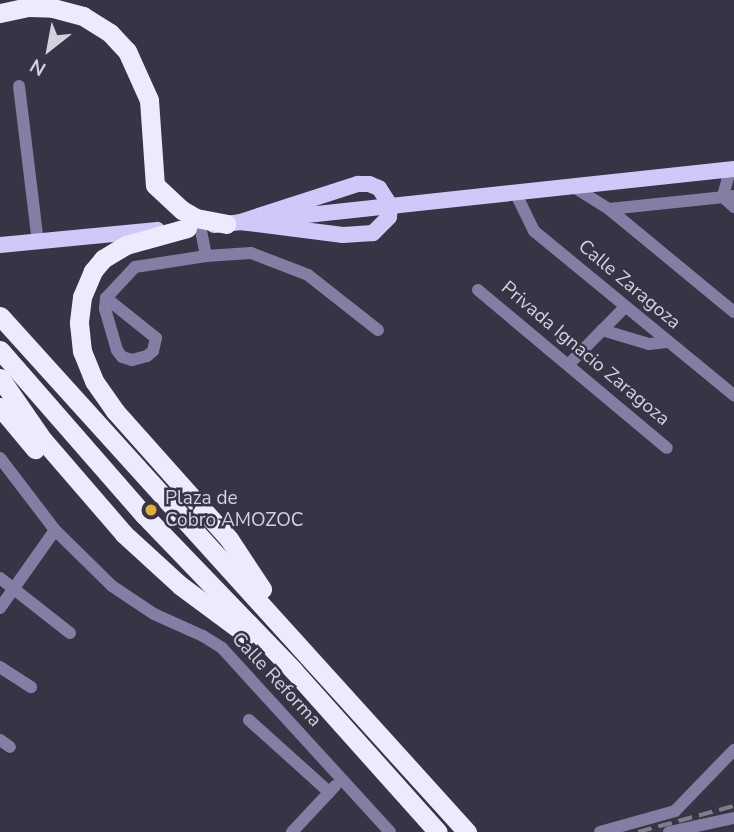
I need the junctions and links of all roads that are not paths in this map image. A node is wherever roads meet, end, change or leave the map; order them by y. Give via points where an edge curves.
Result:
1 (0, 12) edge
2 (19, 86) dead end
3 (732, 170) edge
4 (572, 186) junction
5 (515, 192) junction
6 (729, 196) edge
7 (390, 205) junction
8 (734, 208) edge
9 (609, 209) junction
10 (233, 223) junction
11 (193, 227) junction
12 (38, 242) junction
13 (0, 245) edge
14 (206, 256) junction
15 (478, 290) dead end
16 (106, 298) junction
17 (624, 307) junction
18 (734, 312) edge
19 (6, 323) edge
20 (602, 330) junction
21 (378, 331) dead end
22 (667, 342) junction
23 (0, 350) edge
24 (0, 362) edge
25 (569, 364) junction
26 (0, 377) edge
27 (734, 395) edge
28 (0, 407) edge
29 (667, 448) dead end
30 (0, 458) edge
31 (55, 530) junction
32 (0, 578) edge
33 (181, 586) junction
34 (15, 590) junction
35 (0, 608) edge
36 (70, 634) dead end
37 (0, 667) edge
38 (293, 670) junction
39 (326, 677) junction
40 (31, 687) dead end
41 (249, 720) dead end
42 (734, 750) edge
43 (342, 779) junction
44 (329, 792) junction
45 (734, 818) edge
46 (292, 832) edge
47 (390, 832) edge
48 (438, 832) edge
49 (467, 832) edge
50 (600, 832) edge
51 (669, 832) edge

1 - 10 highway via 29,6 53,8 83,16 110,33 128,51 149,100 155,185 196,218
2 - 12 street
3 - 4 main road
3 - 6 street
4 - 5 main road
4 - 9 street
5 - 7 main road
5 - 17 street, Calle Zaragoza via 534,231
6 - 8 street
6 - 9 street
7 - 10 main road
7 - 10 main road via 379,188 358,184
7 - 10 main road via 382,228 362,236
9 - 18 street
10 - 11 main road
11 - 12 main road
11 - 14 street
11 - 39 highway via 126,245 103,259 82,297 82,351 94,381 115,411 229,539
12 - 13 main road
14 - 16 street via 135,267
14 - 21 street via 251,253 308,275
15 - 25 street, Privada Ignacio Zaragoza
16 - 16 street via 156,338 148,356 122,357 105,309
17 - 20 street
17 - 22 street, Calle Zaragoza
19 - 39 highway
19 - 39 highway via 85,435 264,625
20 - 22 street via 649,344
20 - 25 street
22 - 27 street, Calle Zaragoza
23 - 38 highway via 144,515
24 - 38 highway via 189,574
25 - 29 street, Privada Ignacio Zaragoza
26 - 33 highway via 43,440 124,534
26 - 38 highway via 185,580
28 - 33 highway via 116,542
30 - 31 street, Calle Reforma
31 - 34 street
31 - 43 street, Calle Reforma via 130,600 222,648
32 - 34 street
33 - 38 highway
34 - 35 street
34 - 36 street
37 - 40 street
38 - 48 highway
39 - 49 highway
41 - 44 street
42 - 50 street via 675,811
43 - 44 street
43 - 47 street, Calle Reforma
44 - 46 street
45 - 51 street

